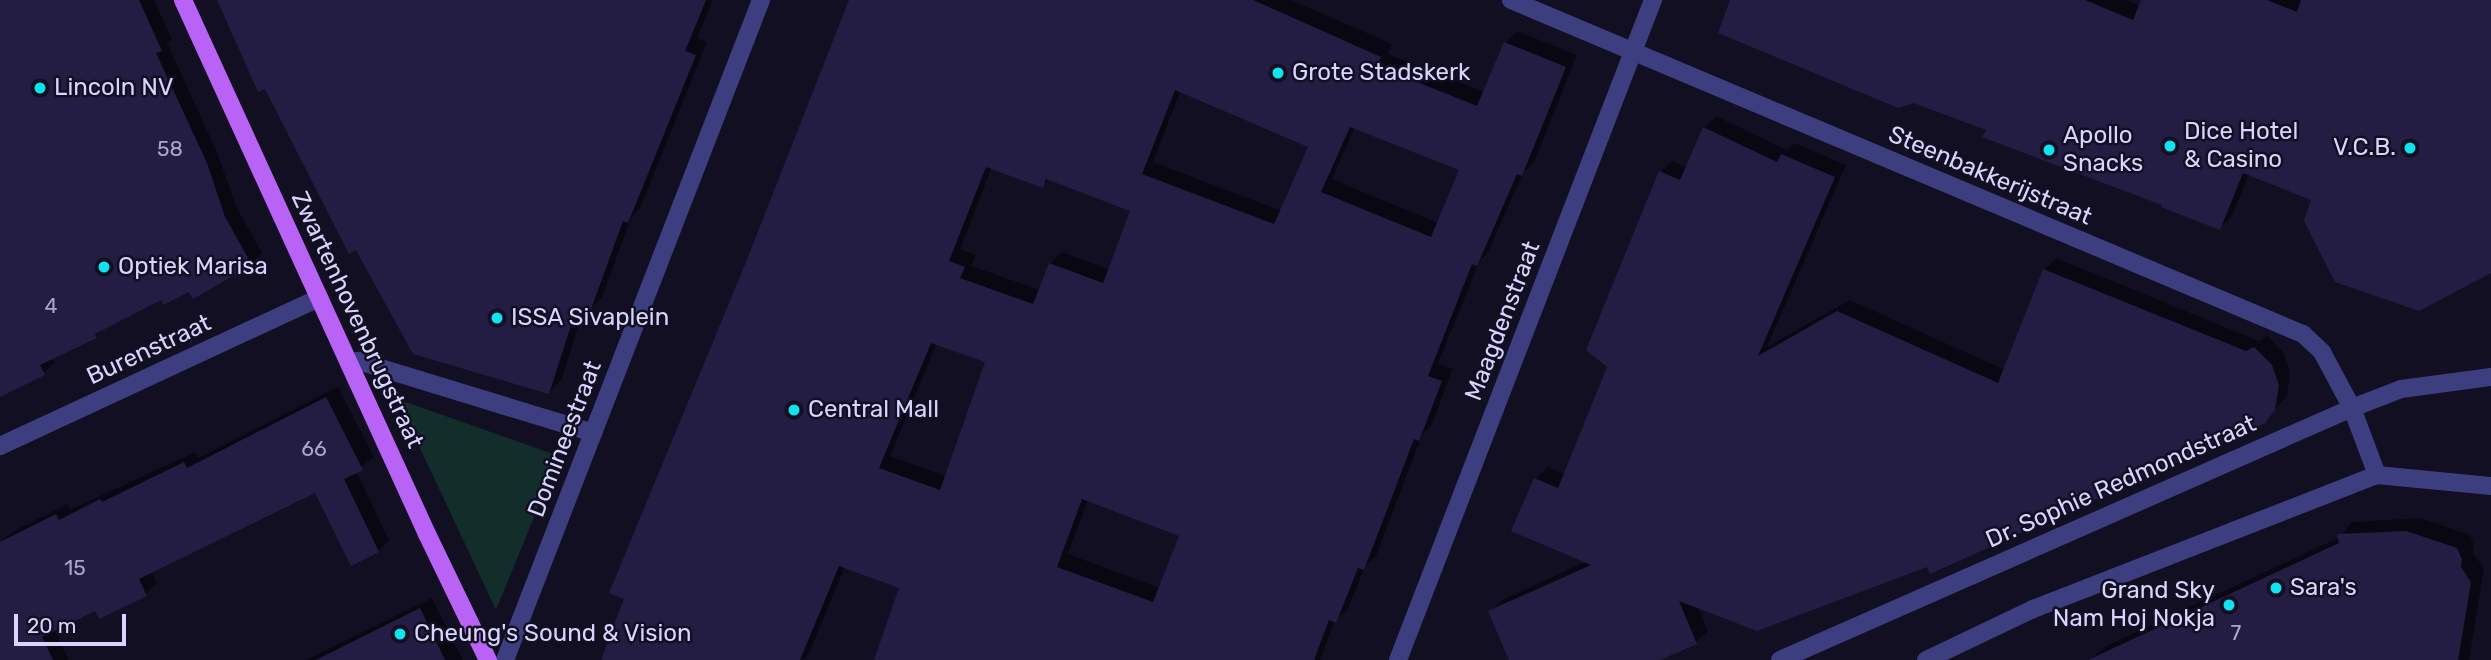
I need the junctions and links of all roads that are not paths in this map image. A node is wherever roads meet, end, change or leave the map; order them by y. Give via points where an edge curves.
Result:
1 (183, 0) edge
2 (761, 0) edge
3 (1511, 0) edge
4 (1653, 0) edge
5 (1633, 51) junction
6 (319, 298) junction
7 (351, 364) junction
8 (2491, 377) edge
9 (2351, 408) junction
10 (593, 433) junction
11 (0, 446) edge
12 (2377, 475) junction
13 (2491, 486) edge
14 (488, 660) edge
15 (505, 660) edge
16 (1398, 660) edge
17 (1780, 660) edge
18 (1926, 660) edge

1 - 6 main road, Zwartenhovenbrugstraat
2 - 10 street, Domineestraat
3 - 5 street, Steenbakkerijstraat
4 - 5 street, Maagdenstraat
5 - 9 street, Steenbakkerijstraat via 2303,334 2322,352
5 - 16 street, Maagdenstraat
6 - 7 main road, Zwartenhovenbrugstraat
6 - 11 street, Burenstraat
7 - 10 street via 358,361
7 - 14 main road, Zwartenhovenbrugstraat
8 - 9 street, Dr. Sophie Redmondstraat via 2401,390
9 - 12 street, Steenbakkerijstraat
9 - 17 street, Dr. Sophie Redmondstraat
10 - 15 street, Domineestraat
12 - 13 street
12 - 18 street via 2034,609

